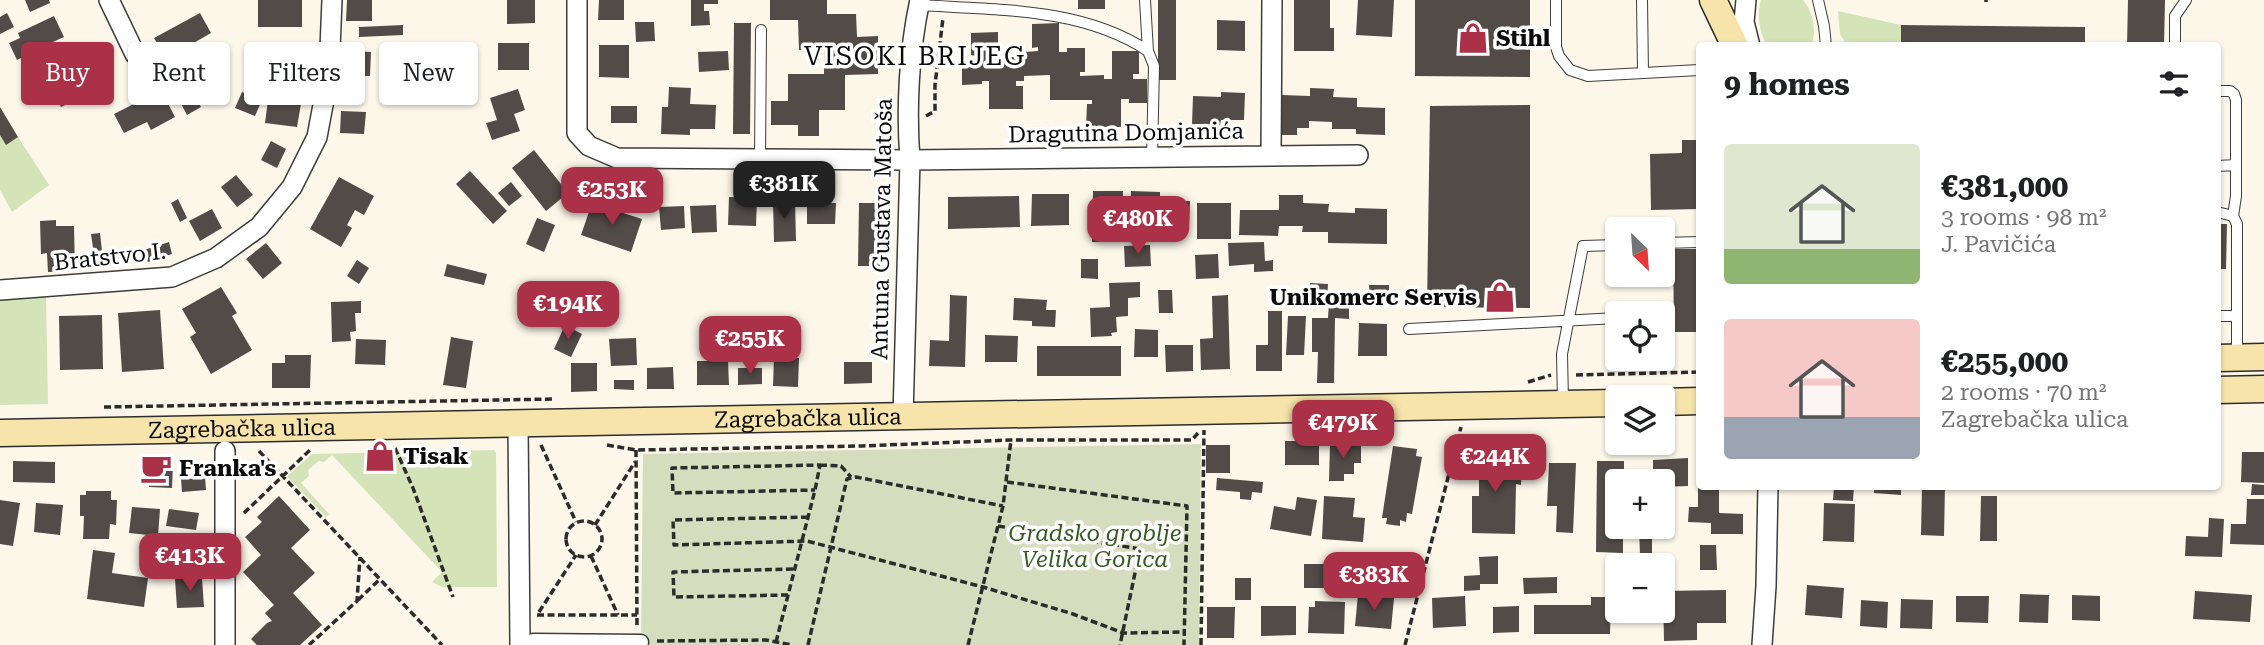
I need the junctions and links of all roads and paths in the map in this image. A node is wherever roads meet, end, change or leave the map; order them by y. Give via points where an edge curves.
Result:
1 (109, 0) edge
2 (332, 0) edge
3 (577, 0) edge
4 (1144, 0) edge
5 (1272, 0) edge
6 (1556, 0) edge
7 (1642, 0) edge
8 (1713, 0) edge
9 (1737, 0) edge
10 (1746, 0) edge
11 (1818, 0) edge
12 (2186, 0) edge
13 (919, 2) edge
14 (946, 6) junction
15 (761, 30) dead end
16 (1740, 34) edge
17 (129, 42) edge
18 (1826, 42) edge
19 (2175, 42) edge
20 (1148, 51) junction
21 (1696, 70) edge
22 (1643, 73) junction
23 (2221, 91) edge
24 (922, 120) dead end
25 (1358, 155) dead end
26 (1271, 156) junction
27 (1152, 157) junction
28 (760, 159) junction
29 (910, 160) junction
30 (2236, 165) junction
31 (2221, 166) edge
32 (2221, 213) edge
33 (2233, 216) junction
34 (1696, 242) edge
35 (1675, 243) edge
36 (1605, 245) edge
37 (0, 290) edge
38 (2221, 316) edge
39 (2237, 316) junction
40 (1605, 318) edge
41 (1568, 320) junction
42 (1409, 329) dead end
43 (2264, 357) edge
44 (2227, 358) edge
45 (2264, 389) edge
46 (2221, 390) edge
47 (1696, 401) edge
48 (1675, 402) edge
49 (1605, 403) edge
50 (1563, 405) junction
51 (903, 417) junction
52 (1463, 421) dead end
53 (518, 424) junction
54 (1204, 429) dead end
55 (0, 433) edge
56 (1011, 440) dead end
57 (541, 444) dead end
58 (395, 448) dead end
59 (311, 449) dead end
60 (258, 450) dead end
61 (636, 450) dead end
62 (225, 451) dead end
63 (636, 460) junction
64 (820, 465) junction
65 (283, 476) junction
66 (851, 477) junction
67 (1007, 482) junction
68 (815, 490) junction
69 (1768, 490) edge
70 (1003, 506) junction
71 (808, 517) junction
72 (239, 520) dead end
73 (577, 523) junction
74 (595, 525) junction
75 (998, 526) junction
76 (802, 542) junction
77 (832, 546) junction
78 (576, 555) junction
79 (591, 556) junction
80 (360, 557) junction
81 (795, 569) junction
82 (380, 579) junction
83 (983, 587) junction
84 (788, 595) junction
85 (453, 597) dead end
86 (356, 601) junction
87 (618, 615) junction
88 (637, 615) junction
89 (1184, 632) junction
90 (1123, 634) junction
91 (639, 642) junction
92 (776, 642) junction
93 (526, 643) edge
94 (225, 645) edge
95 (309, 645) edge
96 (442, 645) edge
97 (792, 645) edge
98 (808, 645) edge
99 (968, 645) edge
100 (1120, 645) edge
101 (1184, 645) edge
102 (1201, 645) edge
103 (1405, 645) edge
104 (1762, 645) edge

1 - 17 street
2 - 37 street, Bratstvo I. via 329,73 317,137 292,187 259,227 216,258 172,277
3 - 28 street, Dragutina Domjanića via 577,133 589,146 617,158
4 - 20 lane
5 - 26 street, Dragutina Domjanića
6 - 22 lane via 1556,47 1570,71 1588,76
7 - 22 lane
8 - 16 main road
9 - 16 lane
10 - 16 street
11 - 18 lane
12 - 19 lane via 2175,16
13 - 14 lane
13 - 29 street, Antuna Gustava Matoša via 909,95
14 - 20 lane via 1058,15
14 - 24 path via 935,111
15 - 28 lane
20 - 27 lane via 1154,66
21 - 22 lane
23 - 30 lane via 2234,94
25 - 26 street
26 - 27 street, Dragutina Domjanića
27 - 29 street, Dragutina Domjanića
28 - 29 street, Dragutina Domjanića
29 - 51 street, Antuna Gustava Matoša
30 - 31 lane
30 - 33 lane
32 - 33 lane
33 - 39 lane via 2237,224
34 - 35 lane
36 - 41 lane via 1583,246
38 - 39 lane
39 - 44 lane
40 - 41 lane
41 - 42 lane
41 - 50 lane via 1562,354
43 - 44 main road
45 - 46 main road
47 - 48 main road
49 - 50 main road, Zagrebačka ulica
50 - 51 main road, Zagrebačka ulica
51 - 53 main road, Zagrebačka ulica
52 - 103 path
53 - 55 main road, Zagrebačka ulica
53 - 93 street
54 - 102 path
56 - 67 path
57 - 73 path
58 - 85 path
59 - 65 path
60 - 65 path
61 - 63 path
62 - 94 street
63 - 74 path
63 - 88 path
64 - 66 path via 841,466
64 - 68 path
64 - 68 path via 672,468 673,493
65 - 72 path
65 - 80 path
66 - 70 path
66 - 77 path via 844,484
67 - 70 path
67 - 89 path via 1187,506
68 - 71 path
69 - 104 street
70 - 75 path
71 - 76 path
71 - 76 path via 673,520 674,545
73 - 74 path
73 - 78 path via 566,536
74 - 79 path via 601,544
75 - 83 path
75 - 90 path via 1140,549
76 - 77 path
76 - 81 path
77 - 83 path
77 - 98 path
78 - 79 path
78 - 87 path via 535,615
79 - 87 path
80 - 82 path
80 - 86 path
81 - 84 path
81 - 84 path via 673,572 674,597
82 - 86 path
82 - 96 path
83 - 90 path
83 - 99 path
84 - 92 path
86 - 95 path
87 - 88 path
88 - 91 path
89 - 90 path
89 - 101 path
90 - 100 path
91 - 92 path
91 - 93 street
92 - 97 path

